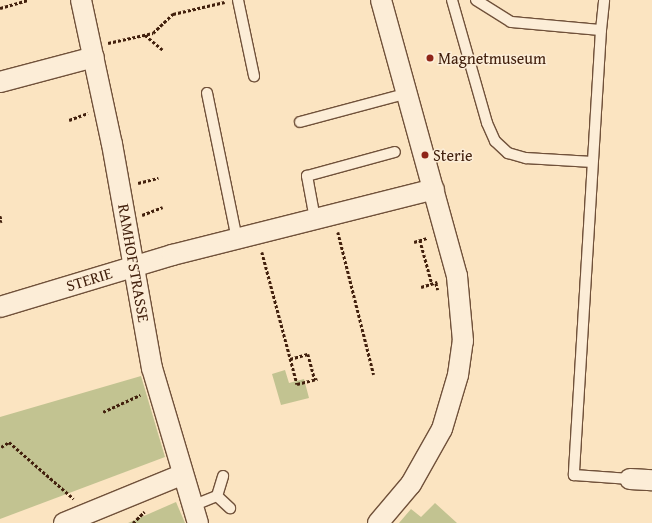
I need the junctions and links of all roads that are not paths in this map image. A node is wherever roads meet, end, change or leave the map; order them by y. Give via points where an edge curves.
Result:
1 (81, 0) edge
2 (381, 0) edge
3 (452, 0) edge
4 (476, 0) edge
5 (604, 0) edge
6 (233, 1) edge
7 (600, 30) junction
8 (93, 52) junction
9 (254, 76) dead end
10 (0, 82) edge
11 (207, 93) dead end
12 (408, 93) junction
13 (300, 122) dead end
14 (395, 152) dead end
15 (592, 162) junction
16 (434, 189) junction
17 (324, 217) junction
18 (236, 239) junction
19 (135, 265) junction
20 (0, 307) edge
21 (181, 475) junction
22 (223, 476) dead end
23 (630, 479) joint
24 (652, 480) edge
25 (217, 496) junction
26 (230, 508) dead end
27 (195, 515) edge
28 (64, 523) edge
29 (378, 523) edge

1 - 8 street, RAMHOFSTRASSE
2 - 12 street
3 - 15 lane via 487,122 495,141 508,153 526,158
4 - 7 lane via 511,22
5 - 7 lane
6 - 9 lane
7 - 15 lane
8 - 10 street
8 - 19 street, RAMHOFSTRASSE
11 - 18 lane
12 - 13 lane
12 - 16 street
14 - 17 lane via 307,176
15 - 23 lane via 574,475
16 - 17 street, STERIE
16 - 29 street via 457,276 463,341 458,375 442,429 411,484
17 - 18 street, STERIE
18 - 19 street, STERIE
19 - 20 street, STERIE
19 - 21 street, RAMHOFSTRASSE via 157,388
21 - 27 street, RAMHOFSTRASSE
21 - 28 street
22 - 25 lane
23 - 24 street
25 - 26 lane
25 - 27 lane

